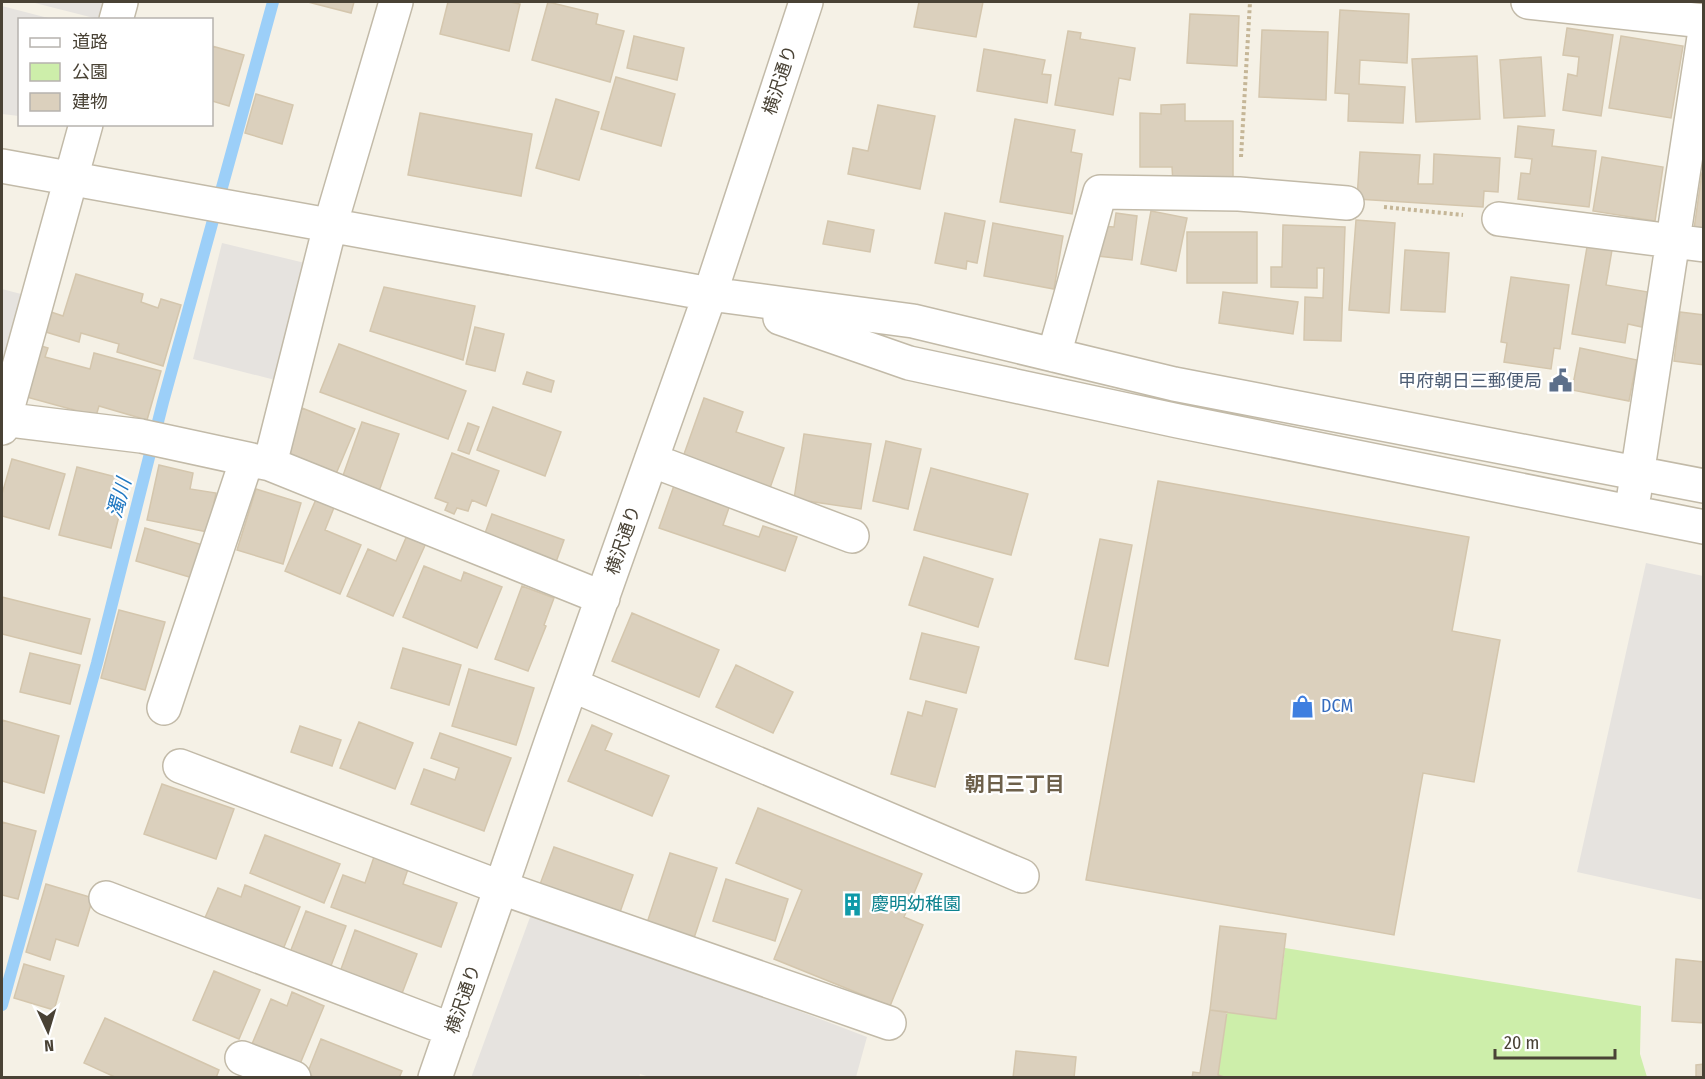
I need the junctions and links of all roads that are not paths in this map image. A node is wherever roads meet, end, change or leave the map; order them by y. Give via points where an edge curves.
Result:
1 (121, 2) edge
2 (396, 2) edge
3 (806, 2) edge
4 (1528, 2) edge
5 (117, 18) edge
6 (1704, 21) edge
7 (1704, 37) edge
8 (85, 126) edge
9 (2, 166) edge
10 (71, 178) junction
11 (1347, 203) road end
12 (1499, 219) road end
13 (330, 226) junction
14 (1672, 240) junction
15 (1704, 245) edge
16 (710, 294) junction
17 (1054, 355) junction
18 (2, 422) edge
19 (651, 460) junction
20 (258, 462) junction
21 (1637, 474) junction
22 (1704, 486) edge
23 (1631, 511) junction
24 (1704, 527) edge
25 (852, 536) dead end
26 (603, 598) junction
27 (572, 685) junction
28 (164, 708) dead end
29 (180, 766) dead end
30 (1022, 876) dead end
31 (502, 888) junction
32 (106, 898) dead end
33 (889, 1023) dead end
34 (452, 1030) junction
35 (242, 1058) dead end
36 (294, 1077) edge
37 (435, 1077) edge

1 - 5 street
2 - 13 street
3 - 16 street, 横沢通り
4 - 6 street
7 - 14 street
8 - 10 street
9 - 10 street
10 - 13 street
10 - 18 street
11 - 17 street via 1239,194 1100,192
12 - 14 street
13 - 16 street
13 - 20 street
14 - 15 street
14 - 21 street
16 - 17 street via 913,321
16 - 19 street, 横沢通り
16 - 23 street via 909,363
17 - 21 street via 1174,384
18 - 20 street via 141,436
19 - 25 street
19 - 26 street, 横沢通り
20 - 26 street
20 - 28 street
21 - 22 street
21 - 23 street
23 - 24 street
26 - 27 street, 横沢通り
27 - 30 street
27 - 31 street, 横沢通り
29 - 31 street
31 - 33 street
31 - 34 street, 横沢通り
32 - 34 street
34 - 37 street, 横沢通り
35 - 36 street

